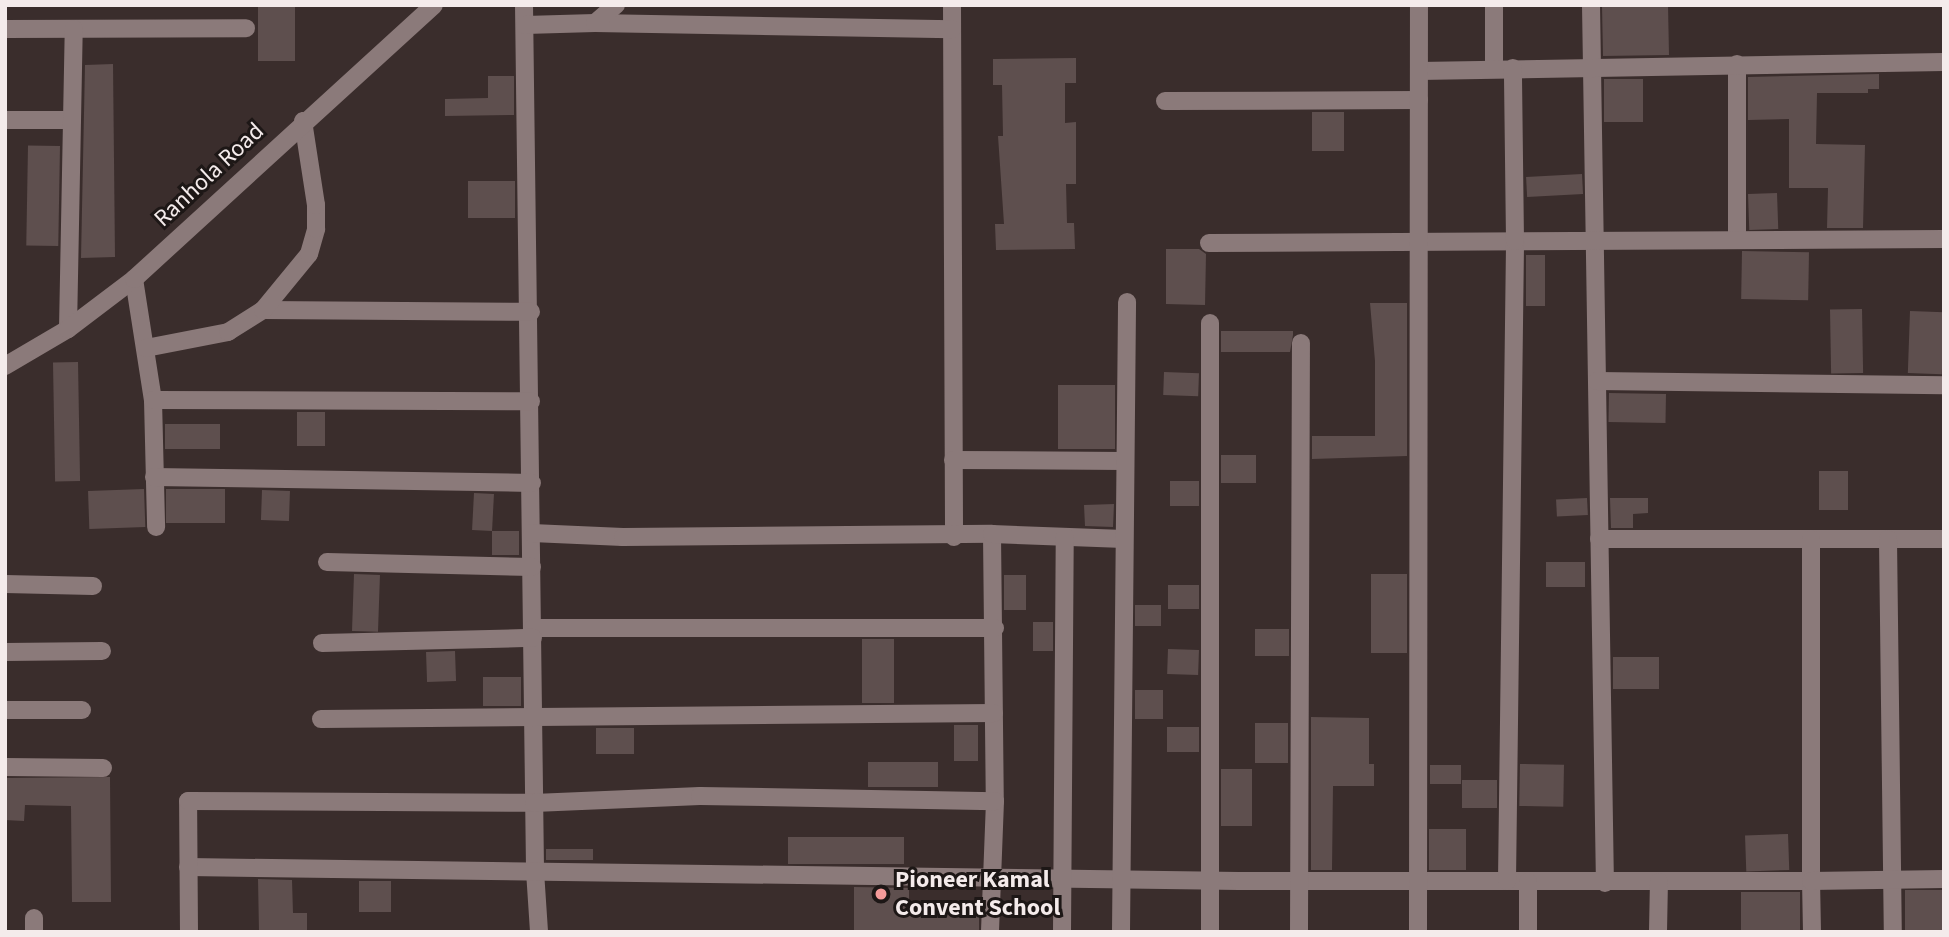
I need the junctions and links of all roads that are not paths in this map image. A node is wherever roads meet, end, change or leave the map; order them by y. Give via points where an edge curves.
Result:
1 (434, 5) edge
2 (524, 5) edge
3 (616, 5) edge
4 (952, 5) edge
5 (1419, 5) edge
6 (1494, 5) edge
7 (1591, 5) edge
8 (595, 23) junction
9 (525, 25) junction
10 (246, 28) dead end
11 (5, 29) edge
12 (74, 29) junction
13 (952, 29) junction
14 (1944, 62) edge
15 (1737, 64) junction
16 (1592, 66) junction
17 (1513, 68) junction
18 (1494, 69) junction
19 (1419, 71) junction
20 (1419, 100) junction
21 (1165, 101) dead end
22 (5, 120) edge
23 (72, 120) junction
24 (303, 121) junction
25 (1595, 239) junction
26 (1737, 239) junction
27 (1944, 239) edge
28 (1515, 241) junction
29 (1209, 243) dead end
30 (1419, 244) junction
31 (134, 279) junction
32 (1127, 302) dead end
33 (263, 310) junction
34 (531, 312) junction
35 (1210, 323) dead end
36 (68, 329) junction
37 (1301, 343) dead end
38 (146, 348) junction
39 (5, 366) edge
40 (1597, 381) junction
41 (1944, 385) edge
42 (153, 400) junction
43 (531, 401) junction
44 (953, 460) junction
45 (1125, 461) junction
46 (154, 477) junction
47 (532, 483) junction
48 (156, 527) dead end
49 (532, 533) junction
50 (992, 534) junction
51 (954, 537) junction
52 (1065, 537) junction
53 (1124, 539) junction
54 (1600, 539) junction
55 (1811, 539) junction
56 (1888, 539) junction
57 (1944, 539) edge
58 (327, 562) dead end
59 (532, 567) junction
60 (5, 584) edge
61 (93, 586) dead end
62 (995, 628) junction
63 (533, 633) junction
64 (322, 643) dead end
65 (102, 651) dead end
66 (5, 652) edge
67 (5, 710) edge
68 (82, 710) dead end
69 (994, 713) junction
70 (533, 717) junction
71 (321, 719) dead end
72 (5, 768) edge
73 (103, 768) dead end
74 (995, 801) junction
75 (534, 803) junction
76 (188, 867) junction
77 (535, 871) junction
78 (990, 876) junction
79 (1062, 877) junction
80 (1121, 879) junction
81 (1894, 879) junction
82 (1944, 879) edge
83 (1209, 881) junction
84 (1300, 881) junction
85 (1418, 881) junction
86 (1507, 881) junction
87 (1811, 881) junction
88 (1528, 882) junction
89 (1659, 882) junction
90 (1605, 883) junction
91 (189, 932) edge
92 (539, 932) edge
93 (990, 932) edge
94 (1062, 932) edge
95 (1121, 932) edge
96 (1210, 932) edge
97 (1299, 932) edge
98 (1418, 932) edge
99 (1528, 932) edge
100 (1658, 932) edge
101 (1812, 932) edge
102 (1894, 932) edge

1 - 24 street, Ranhola Road
2 - 9 street
3 - 8 street
4 - 13 street
5 - 19 street
6 - 18 street
7 - 16 street
8 - 9 street
8 - 13 street
9 - 34 street
10 - 12 street
11 - 12 street
12 - 23 street
13 - 44 street
14 - 15 street
15 - 16 street
15 - 26 street
16 - 17 street
16 - 25 street
17 - 18 street
17 - 28 street
18 - 19 street
19 - 20 street
20 - 21 street
20 - 30 street
22 - 23 street
23 - 36 street
24 - 31 street, Ranhola Road
24 - 33 street via 316,229 309,254
25 - 26 street
25 - 28 street
25 - 40 street
26 - 27 street
28 - 30 street
28 - 86 street
29 - 30 street
30 - 85 street
31 - 36 street, Ranhola Road
31 - 38 street
32 - 45 street
33 - 34 street
33 - 38 street via 228,331
34 - 43 street
35 - 83 street
36 - 39 street, Ranhola Road
37 - 84 street
38 - 42 street
40 - 41 street
40 - 54 street
42 - 43 street
42 - 46 street
43 - 47 street
44 - 45 street
44 - 51 street
45 - 53 street
46 - 47 street
46 - 48 street
47 - 49 street
49 - 51 street
49 - 59 street
50 - 51 street
50 - 52 street
50 - 62 street
52 - 53 street
52 - 79 street
53 - 80 street
54 - 55 street
54 - 90 street
55 - 56 street
55 - 87 street
56 - 57 street
56 - 81 street
58 - 59 street
59 - 63 street
60 - 61 street
62 - 63 street
62 - 69 street
63 - 64 street
63 - 70 street
65 - 66 street
67 - 68 street
69 - 70 street
69 - 74 street
70 - 71 street
70 - 75 street
72 - 73 street
74 - 75 street via 700,796
74 - 78 street
75 - 76 street via 188,802
75 - 77 street
76 - 77 street
76 - 91 street
77 - 78 street
77 - 92 street
78 - 79 street
78 - 93 street
79 - 80 street
79 - 94 street
80 - 83 street
80 - 95 street
81 - 82 street
81 - 87 street
81 - 102 street
83 - 84 street
83 - 96 street
84 - 85 street
84 - 97 street
85 - 86 street
85 - 98 street
86 - 88 street
87 - 89 street
87 - 101 street
88 - 90 street
88 - 99 street
89 - 90 street
89 - 100 street

